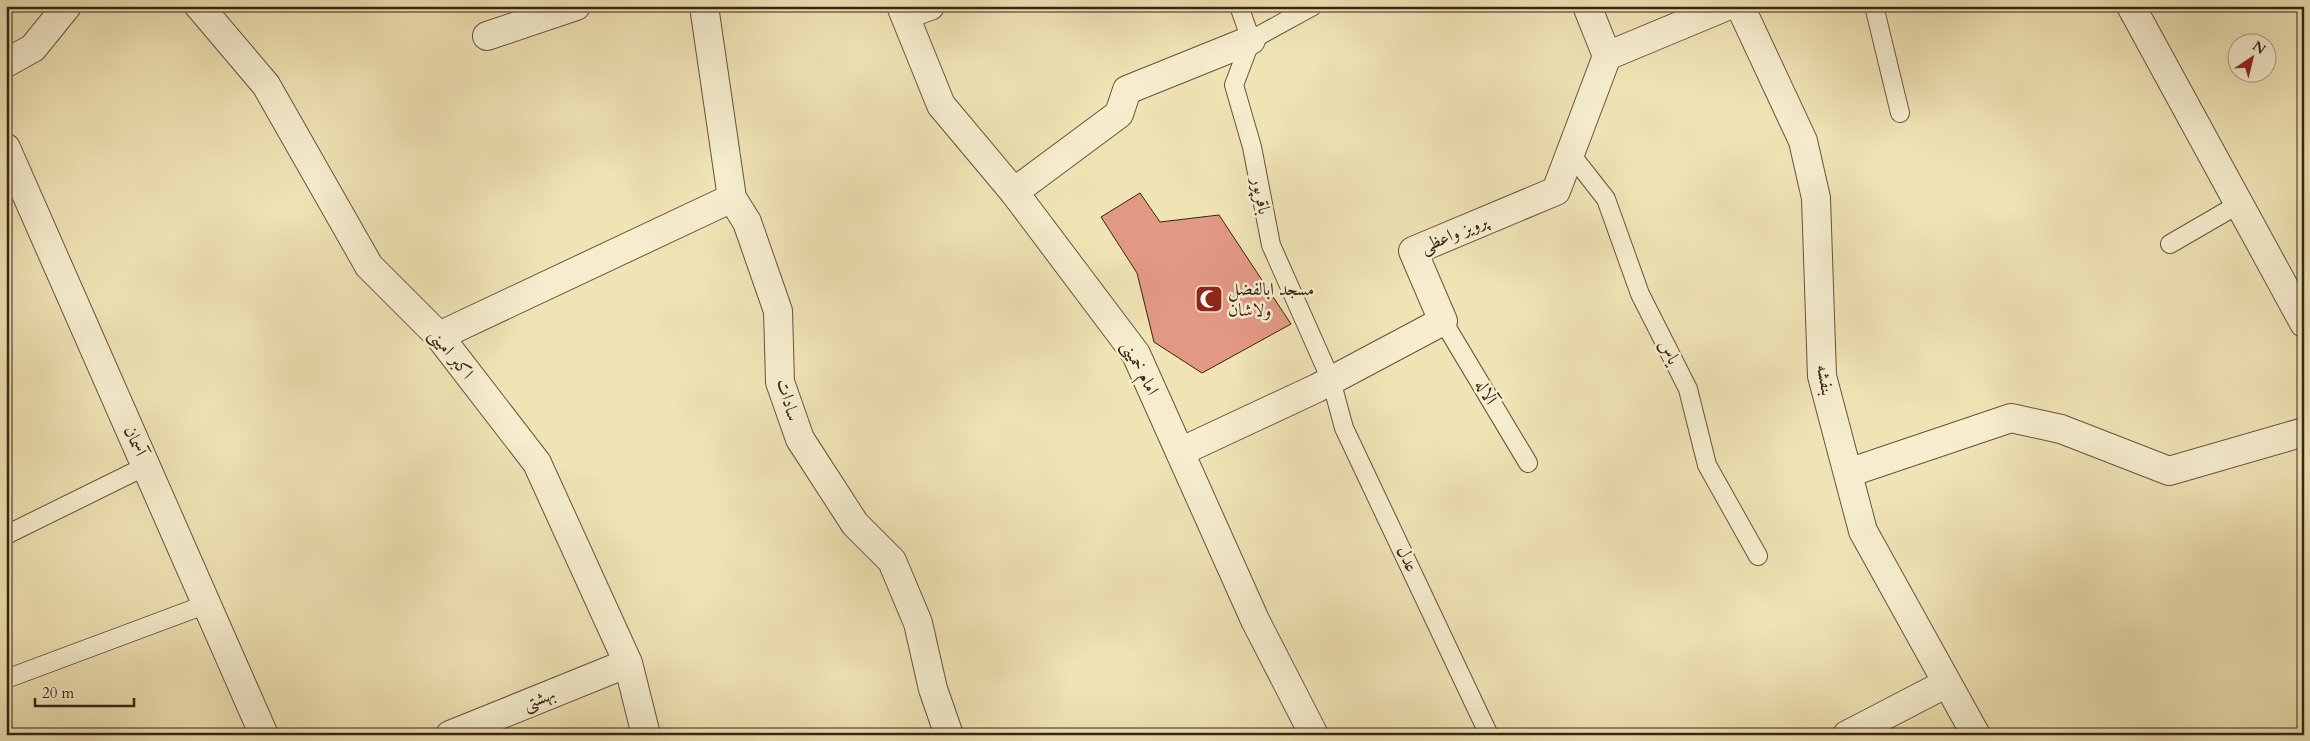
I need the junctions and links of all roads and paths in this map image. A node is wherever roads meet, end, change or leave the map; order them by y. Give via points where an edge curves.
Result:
1 (67, 6) edge
2 (199, 6) edge
3 (576, 6) edge
4 (704, 6) edge
5 (930, 6) edge
6 (1239, 6) edge
7 (1313, 6) edge
8 (1586, 6) edge
9 (1727, 6) edge
10 (1740, 6) edge
11 (1874, 6) edge
12 (2131, 6) edge
13 (903, 11) edge
14 (487, 36) dead end
15 (1251, 40) junction
16 (1606, 56) junction
17 (6, 63) edge
18 (1900, 112) dead end
19 (6, 148) edge
20 (1570, 153) junction
21 (1014, 192) junction
22 (732, 198) junction
23 (2239, 204) junction
24 (2170, 244) dead end
25 (1443, 321) junction
26 (2304, 323) edge
27 (439, 336) junction
28 (1331, 380) junction
29 (2304, 432) edge
30 (1180, 452) junction
31 (1528, 463) dead end
32 (146, 466) junction
33 (1848, 473) junction
34 (6, 535) edge
35 (1758, 556) dead end
36 (207, 604) junction
37 (628, 663) junction
38 (6, 679) edge
39 (1947, 682) junction
40 (264, 735) edge
41 (450, 735) edge
42 (646, 735) edge
43 (949, 735) edge
44 (1314, 735) edge
45 (1488, 735) edge
46 (1846, 735) edge
47 (1976, 735) edge

1 - 17 street via 33,48
2 - 27 street, اکبر امينی via 266,85 370,266
3 - 14 street
4 - 22 street, سادات
5 - 13 street
6 - 15 lane
7 - 15 lane
8 - 16 street
9 - 16 street
10 - 33 street, بنفشه via 1803,141 1816,198 1822,376
11 - 18 lane
12 - 23 street
13 - 21 street, امام خمینی via 941,105
15 - 21 street via 1127,90 1119,114
15 - 28 lane, باقرپور via 1234,85 1252,147 1271,245
16 - 20 street, پرویز واعظی
19 - 32 street, آسمان
20 - 25 street, پرویز واعظی via 1556,191 1413,251
20 - 35 lane, یاس via 1606,199 1640,294 1688,389 1707,465
21 - 30 street, امام خمینی via 1136,354
22 - 27 street
22 - 43 street, سادات via 746,222 778,311 780,382 800,439 855,524 892,561 918,623 933,689
23 - 24 lane
23 - 26 street
25 - 28 street
25 - 31 lane, آلاله
27 - 37 street, اکبر امينی via 537,463
28 - 30 street
28 - 45 lane, عدل via 1344,428
29 - 33 street via 2169,471 2062,429 2011,418
30 - 44 street, امام خمینی via 1255,620
32 - 34 lane
32 - 36 street, آسمان
33 - 39 street, بنفشه via 1863,532
36 - 38 lane
36 - 40 street, آسمان
37 - 41 street, بهشتی
37 - 42 street, اکبر امينی
39 - 46 street
39 - 47 street, بنفشه

